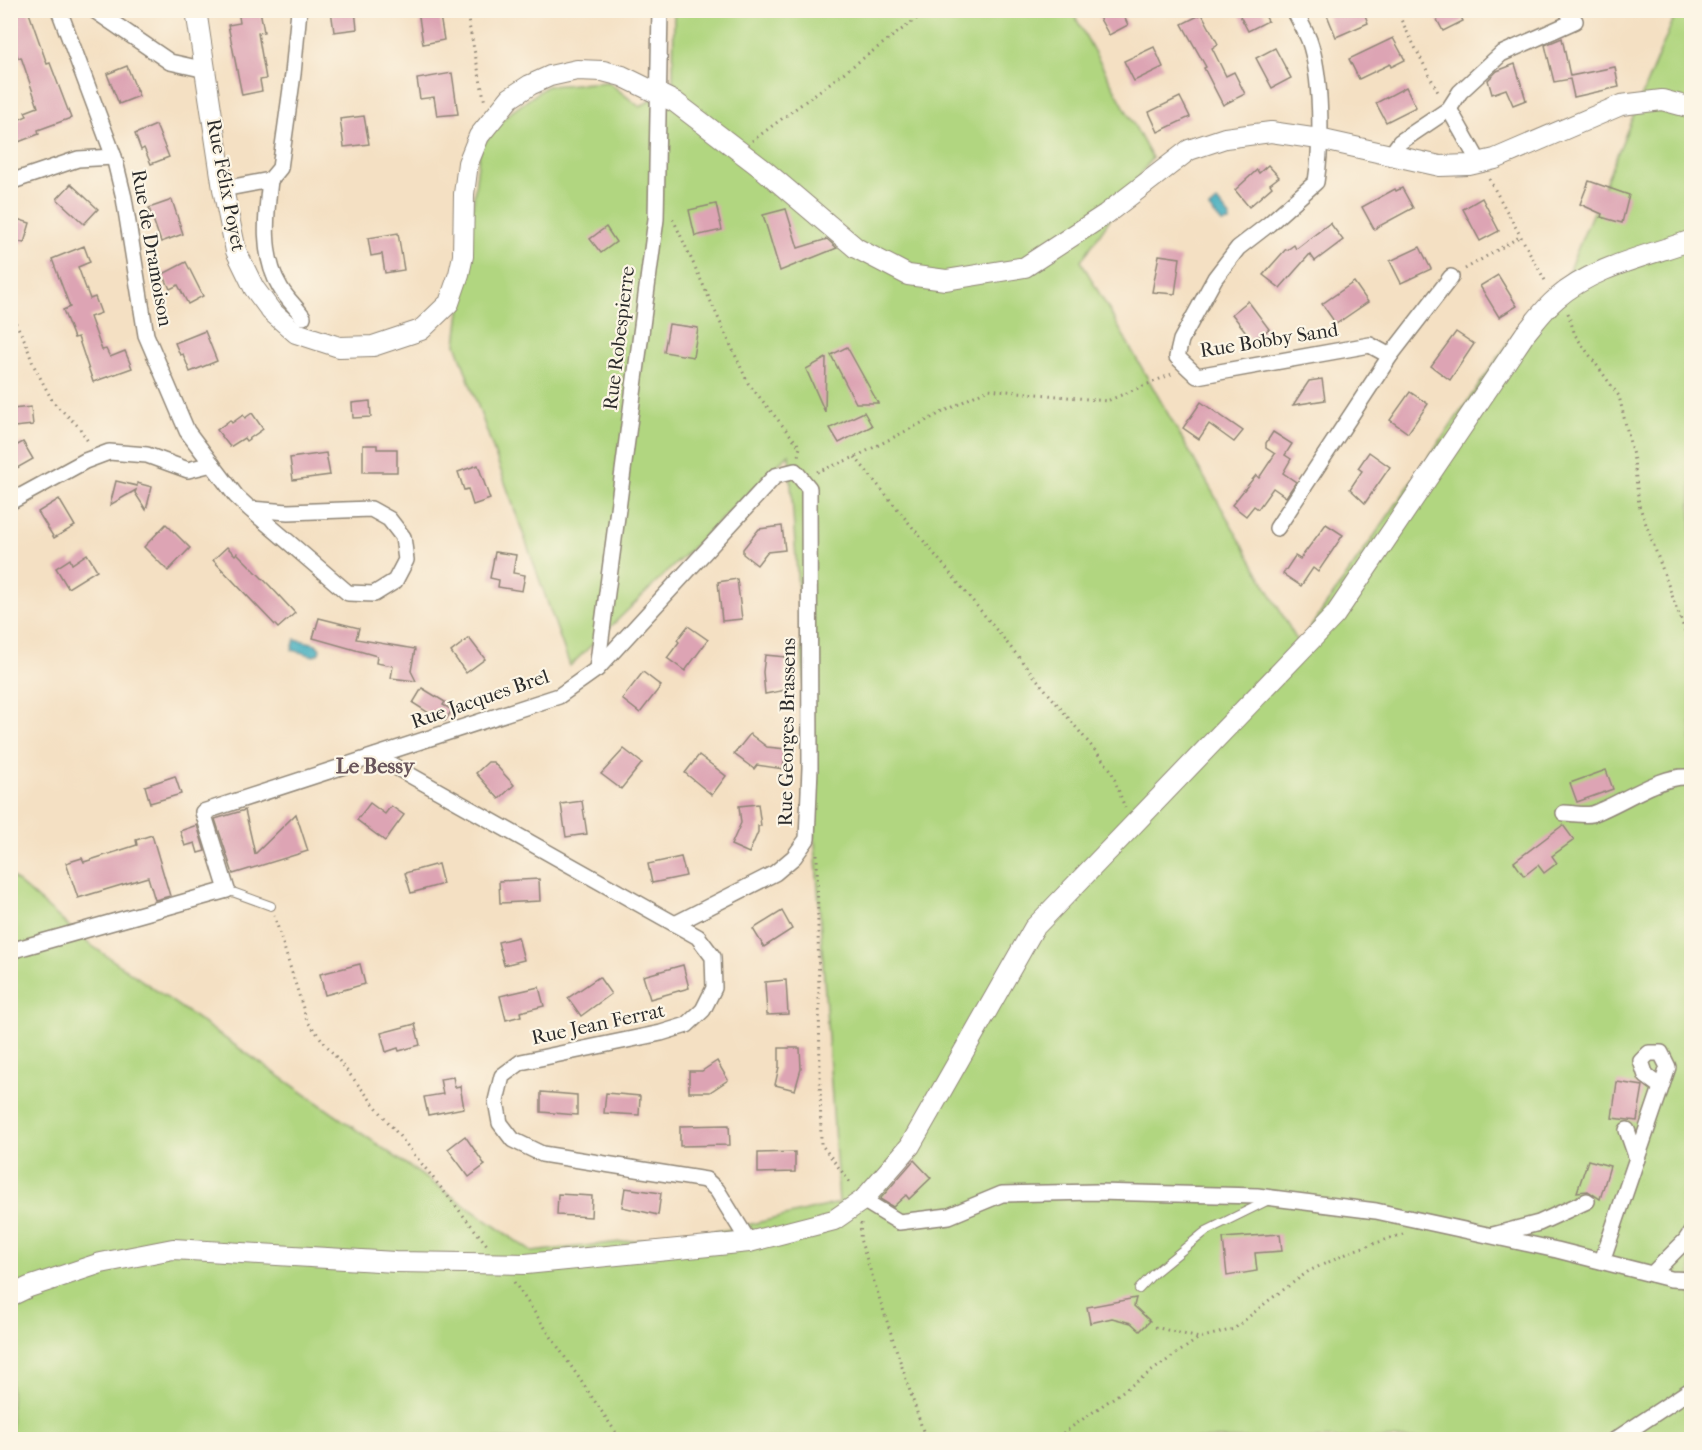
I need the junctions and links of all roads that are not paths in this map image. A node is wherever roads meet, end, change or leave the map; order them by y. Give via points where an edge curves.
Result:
1 (58, 10) edge
2 (94, 10) edge
3 (196, 10) edge
4 (299, 10) edge
5 (660, 10) edge
6 (1294, 10) edge
7 (1566, 10) edge
8 (206, 70) junction
9 (657, 93) junction
10 (1692, 108) edge
11 (1449, 109) junction
12 (1319, 139) junction
13 (1390, 156) junction
14 (114, 157) junction
15 (1479, 162) junction
16 (275, 174) junction
17 (10, 182) edge
18 (223, 189) junction
19 (1692, 240) edge
20 (1451, 277) road end
21 (303, 317) dead end
22 (1390, 356) junction
23 (212, 464) junction
24 (795, 471) joint
25 (10, 502) edge
26 (250, 509) junction
27 (1277, 528) dead end
28 (597, 669) junction
29 (376, 756) junction
30 (1692, 778) edge
31 (1564, 813) dead end
32 (227, 890) junction
33 (271, 906) road end
34 (675, 924) junction
35 (10, 951) edge
36 (1661, 1088) dead end
37 (1627, 1130) dead end
38 (1637, 1159) junction
39 (1273, 1198) junction
40 (863, 1200) junction
41 (1587, 1201) dead end
42 (1692, 1231) edge
43 (1490, 1236) junction
44 (749, 1242) junction
45 (1602, 1261) junction
46 (1652, 1274) junction
47 (1692, 1280) edge
48 (1139, 1289) dead end
49 (10, 1296) edge
50 (1692, 1389) edge
51 (1615, 1440) edge

1 - 14 street, Rue de Dramoison
2 - 8 street via 170,62
3 - 8 street, Rue Félix Poyet
4 - 16 street via 293,74
5 - 9 street, Rue Robespierre
6 - 12 street via 1309,40 1317,73
7 - 11 street via 1575,21 1501,54 1460,92
8 - 18 street, Rue Félix Poyet
9 - 12 street, Rue Félix Poyet via 675,102 739,151 856,248 908,275 946,280 1025,267 1106,214 1189,150 1225,138 1271,132
9 - 18 street, Rue Félix Poyet via 622,76 577,70 550,76 510,98 479,136 468,163 463,256 449,303 421,330 373,346 339,347 297,333 271,311 254,288 236,251
9 - 28 street, Rue Robespierre via 656,219
10 - 15 street, Rue Félix Poyet via 1662,100 1621,105 1495,159
11 - 13 street via 1400,142
11 - 15 street
12 - 13 street, Rue Félix Poyet
12 - 22 street, Rue Bobby Sand via 1316,182 1238,248 1215,278 1181,340 1177,357 1197,376 1370,345
13 - 15 street, Rue Félix Poyet via 1440,166
14 - 17 street via 78,159
14 - 23 street, Rue de Dramoison via 146,335 187,431
16 - 18 street
16 - 21 street via 267,212 268,256 279,286
19 - 40 street via 1606,270 1577,285 1556,299 1525,334 1335,615 1034,928 910,1146
20 - 22 street
22 - 27 street
23 - 25 street via 188,470 147,455 109,452
23 - 26 street, Rue de Dramoison
24 - 28 street, Rue Jacques Brel via 775,476
24 - 34 street, Rue Georges Brassens via 810,488 807,839 775,873
26 - 26 street, Rue de Dramoison via 348,593 374,594 395,581 406,560 403,537 389,519 371,509
28 - 29 street, Rue Jacques Brel via 559,696
29 - 32 street, Rue Jacques Brel via 203,812
29 - 34 street, Rue Jean Ferrat
30 - 31 street via 1667,779 1589,815
32 - 33 lane
32 - 35 street
34 - 44 street, Rue Jean Ferrat via 698,937 713,957 714,988 703,1010 687,1025 662,1033 520,1062 502,1076 495,1101 500,1123 513,1140 542,1154 706,1180 717,1190
36 - 38 street
37 - 38 street
38 - 45 street
39 - 40 street via 1097,1192 1002,1194 949,1216 899,1222
39 - 43 street via 1376,1211
39 - 48 lane via 1206,1231
40 - 44 street via 834,1220
41 - 43 street via 1539,1224
42 - 46 street
43 - 45 street
44 - 49 street via 526,1264 395,1263 173,1249 101,1263
45 - 46 street
46 - 47 street
50 - 51 street

